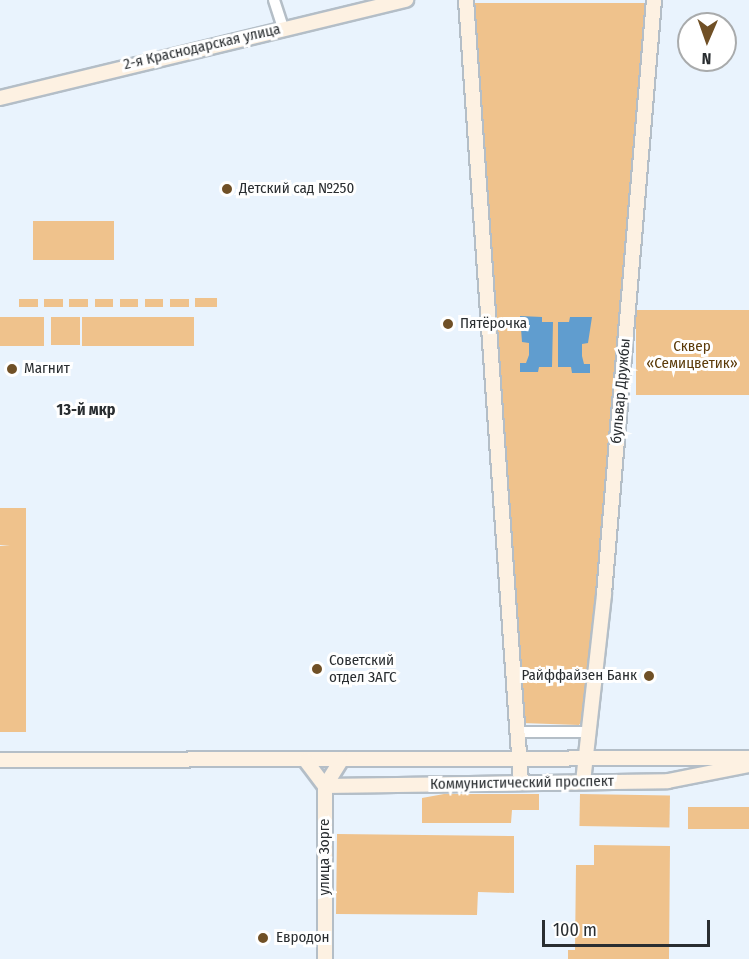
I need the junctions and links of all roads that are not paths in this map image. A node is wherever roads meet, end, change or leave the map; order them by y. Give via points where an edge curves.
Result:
1 (274, 0) edge
2 (406, 0) edge
3 (466, 0) edge
4 (654, 0) edge
5 (283, 28) junction
6 (0, 98) edge
7 (518, 732) junction
8 (590, 732) junction
9 (520, 758) junction
10 (586, 758) junction
11 (749, 758) edge
12 (0, 760) edge
13 (341, 760) junction
14 (306, 761) junction
15 (749, 765) edge
16 (583, 782) junction
17 (521, 783) junction
18 (325, 786) junction
19 (325, 959) edge

1 - 5 street
2 - 5 street, 2-я Краснодарская улица
3 - 7 street
4 - 8 street, бульвар Дружбы
5 - 6 street, 2-я Краснодарская улица
7 - 8 street
7 - 9 street
8 - 10 street, бульвар Дружбы
9 - 10 street, Коммунистический проспект
9 - 13 street, Коммунистический проспект
9 - 17 street
10 - 11 street, Коммунистический проспект
10 - 16 street, бульвар Дружбы
12 - 14 street, Коммунистический проспект
13 - 14 street, Коммунистический проспект
13 - 18 street
14 - 18 street
15 - 16 street, Коммунистический проспект via 668,781
16 - 17 street, Коммунистический проспект
17 - 18 street, Коммунистический проспект
18 - 19 street, улица Зорге

